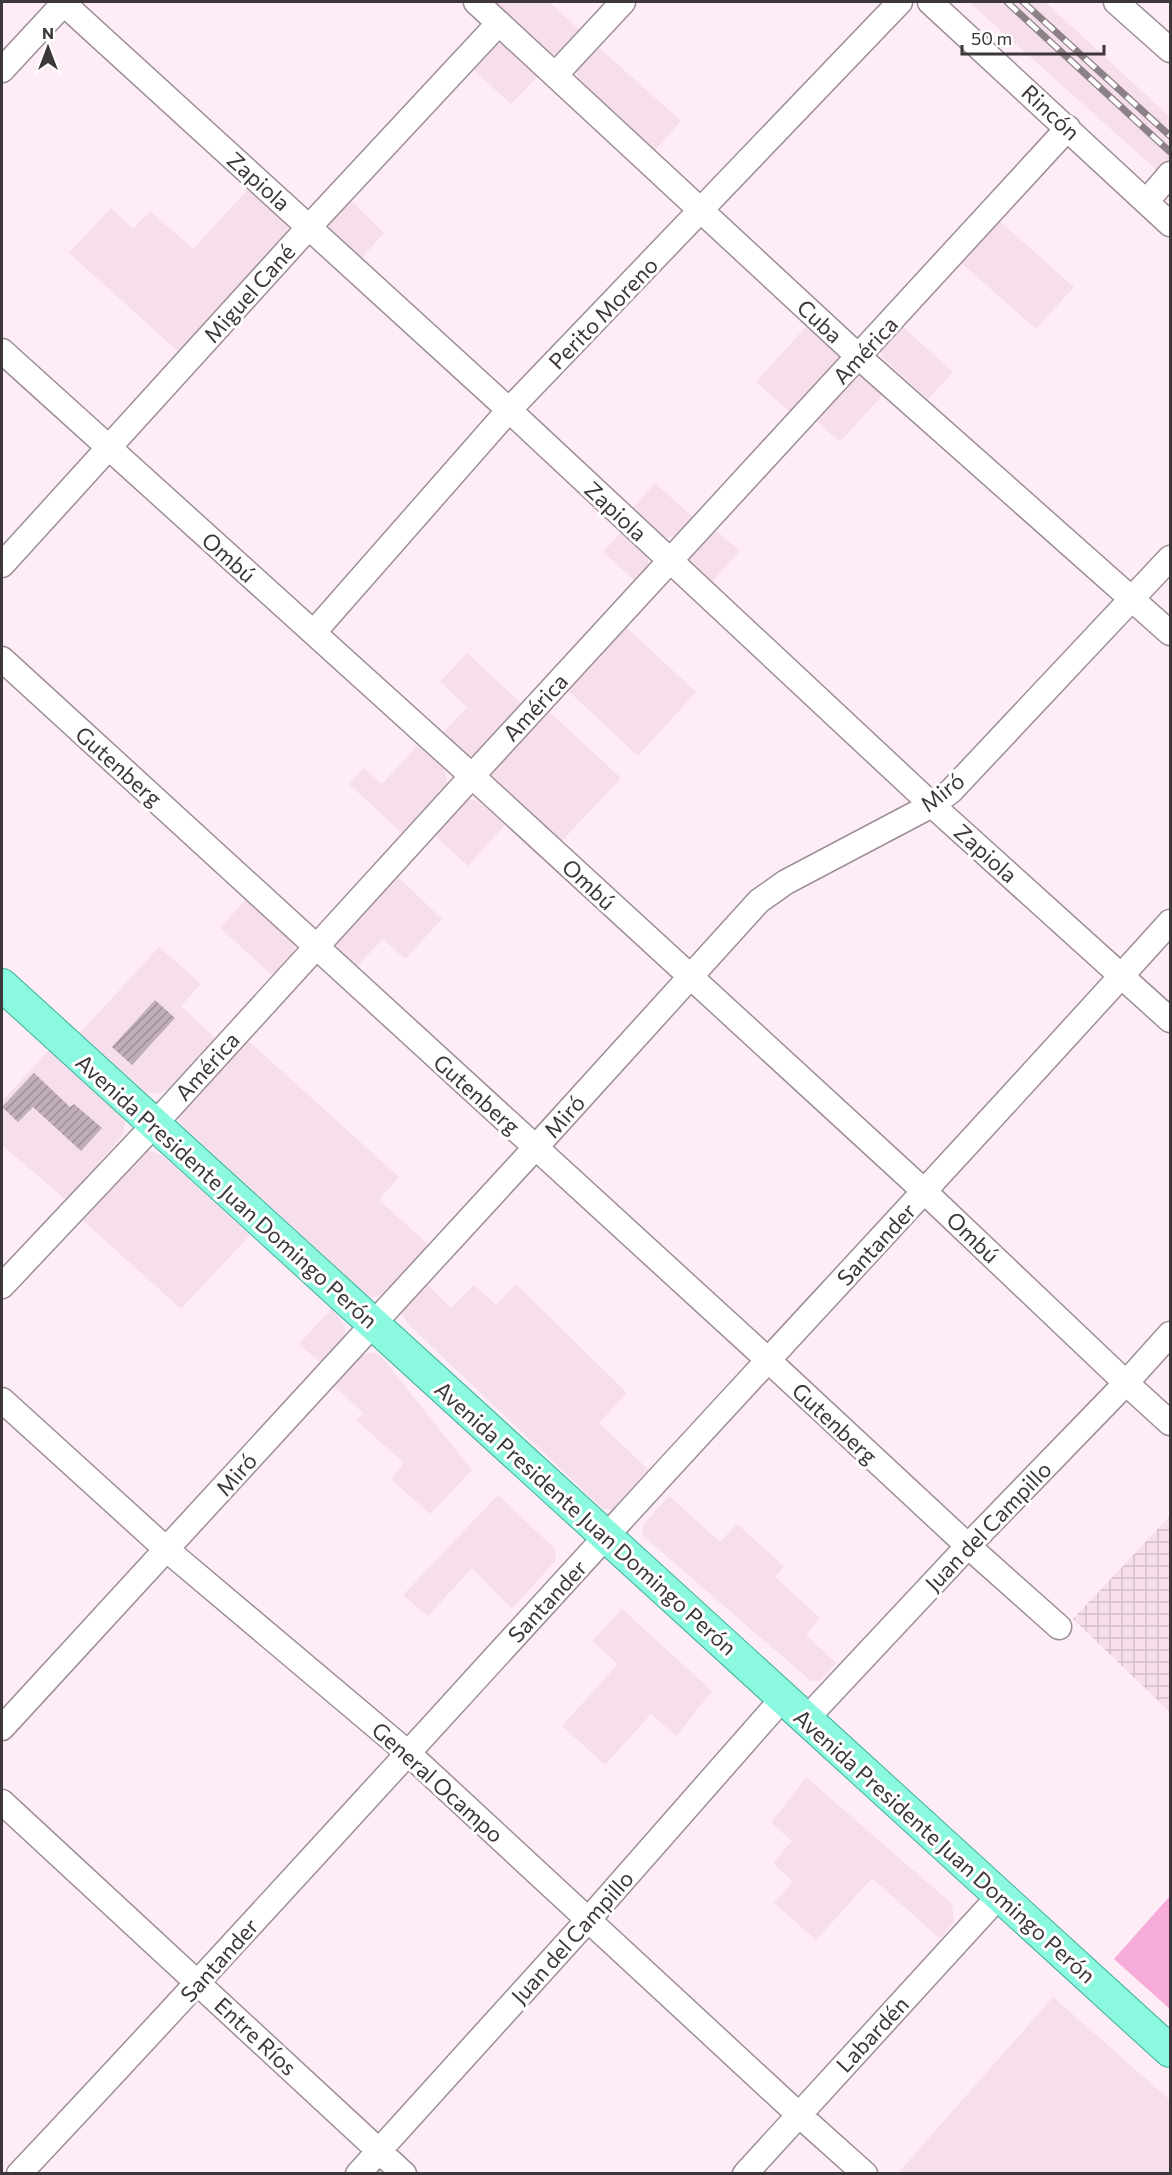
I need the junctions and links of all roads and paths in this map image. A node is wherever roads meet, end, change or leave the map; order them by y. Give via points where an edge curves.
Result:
1 (64, 2) edge
2 (476, 2) edge
3 (623, 2) edge
4 (900, 2) edge
5 (930, 2) edge
6 (1116, 2) edge
7 (499, 23) junction
8 (1170, 50) edge
9 (2, 70) edge
10 (556, 74) junction
11 (1068, 128) junction
12 (1170, 174) edge
13 (1147, 201) junction
14 (701, 210) junction
15 (1170, 224) edge
16 (309, 227) junction
17 (2, 351) edge
18 (859, 357) junction
19 (509, 410) junction
20 (108, 449) junction
21 (1170, 558) edge
22 (669, 561) junction
23 (2, 565) edge
24 (1132, 599) junction
25 (314, 632) junction
26 (1170, 633) edge
27 (2, 658) edge
28 (472, 776) junction
29 (932, 805) junction
30 (1170, 922) edge
31 (316, 946) junction
32 (690, 976) junction
33 (1122, 976) junction
34 (2, 986) edge
35 (1170, 1020) edge
36 (153, 1126) junction
37 (536, 1148) junction
38 (925, 1192) junction
39 (2, 1286) edge
40 (373, 1323) junction
41 (1170, 1334) edge
42 (768, 1360) junction
43 (1126, 1383) junction
44 (2, 1400) edge
45 (1170, 1423) edge
46 (606, 1536) junction
47 (968, 1546) junction
48 (166, 1550) junction
49 (1059, 1627) dead end
50 (783, 1698) junction
51 (807, 1718) junction
52 (2, 1728) edge
53 (408, 1752) junction
54 (2, 1802) edge
55 (1000, 1895) junction
56 (588, 1920) junction
57 (199, 1983) junction
58 (1170, 2051) edge
59 (798, 2114) junction
60 (379, 2150) junction
61 (19, 2174) edge
62 (358, 2174) edge
63 (404, 2174) edge
64 (745, 2174) edge
65 (865, 2174) edge

1 - 9 street
1 - 16 street, Zapiola
2 - 7 street, Cuba
3 - 10 street
4 - 14 street, Perito Moreno
5 - 11 street, Rincón
6 - 8 street
7 - 10 street, Cuba
7 - 16 street, Miguel Cané
10 - 14 street, Cuba
11 - 13 street, Rincón
11 - 18 street, América
12 - 13 street
13 - 15 street, Rincón
14 - 18 street, Cuba
14 - 19 street, Perito Moreno
16 - 19 street, Zapiola
16 - 20 street, Miguel Cané
17 - 20 street, Ombú
18 - 22 street, América
18 - 24 street, Cuba
19 - 22 street, Zapiola
19 - 25 street, Perito Moreno
20 - 23 street, Miguel Cané
20 - 25 street, Ombú
21 - 24 street, Miró
22 - 28 street, América
22 - 29 street, Zapiola
24 - 26 street, Cuba
24 - 29 street, Miró via 951,791
25 - 28 street, Ombú
27 - 31 street, Gutenberg
28 - 31 street, América
28 - 32 street, Ombú
29 - 32 street, Miró via 771,892
29 - 33 street, Zapiola
30 - 33 street, Santander
31 - 36 street, América
31 - 37 street, Gutenberg
32 - 37 street, Miró
32 - 38 street, Ombú
33 - 35 street, Zapiola
33 - 38 street, Santander
34 - 36 main road, Avenida Presidente Juan Domingo Perón
36 - 39 street, América
36 - 40 main road, Avenida Presidente Juan Domingo Perón
37 - 40 street, Miró
37 - 42 street, Gutenberg
38 - 42 street, Santander
38 - 43 street, Ombú
40 - 46 main road, Avenida Presidente Juan Domingo Perón
40 - 48 street, Miró
41 - 43 street, Juan del Campillo
42 - 46 street, Santander
42 - 47 street, Gutenberg
43 - 45 street, Ombú
43 - 47 street, Juan del Campillo
44 - 48 street, General Ocampo
46 - 50 main road, Avenida Presidente Juan Domingo Perón
46 - 53 street, Santander
47 - 49 street, Gutenberg
47 - 51 street, Juan del Campillo
48 - 52 street, Miró
48 - 53 street, General Ocampo
50 - 51 main road, Avenida Presidente Juan Domingo Perón
50 - 56 street, Juan del Campillo
51 - 55 main road, Avenida Presidente Juan Domingo Perón
53 - 56 street, General Ocampo
53 - 57 street, Santander
54 - 57 street, Entre Ríos
55 - 58 main road, Avenida Presidente Juan Domingo Perón
55 - 59 street, Labardén
56 - 59 street, General Ocampo
56 - 60 street, Juan del Campillo
57 - 60 street, Entre Ríos
57 - 61 street, Santander
59 - 64 street, Labardén
59 - 65 street, General Ocampo
60 - 62 street, Juan del Campillo
60 - 63 street, Entre Ríos

